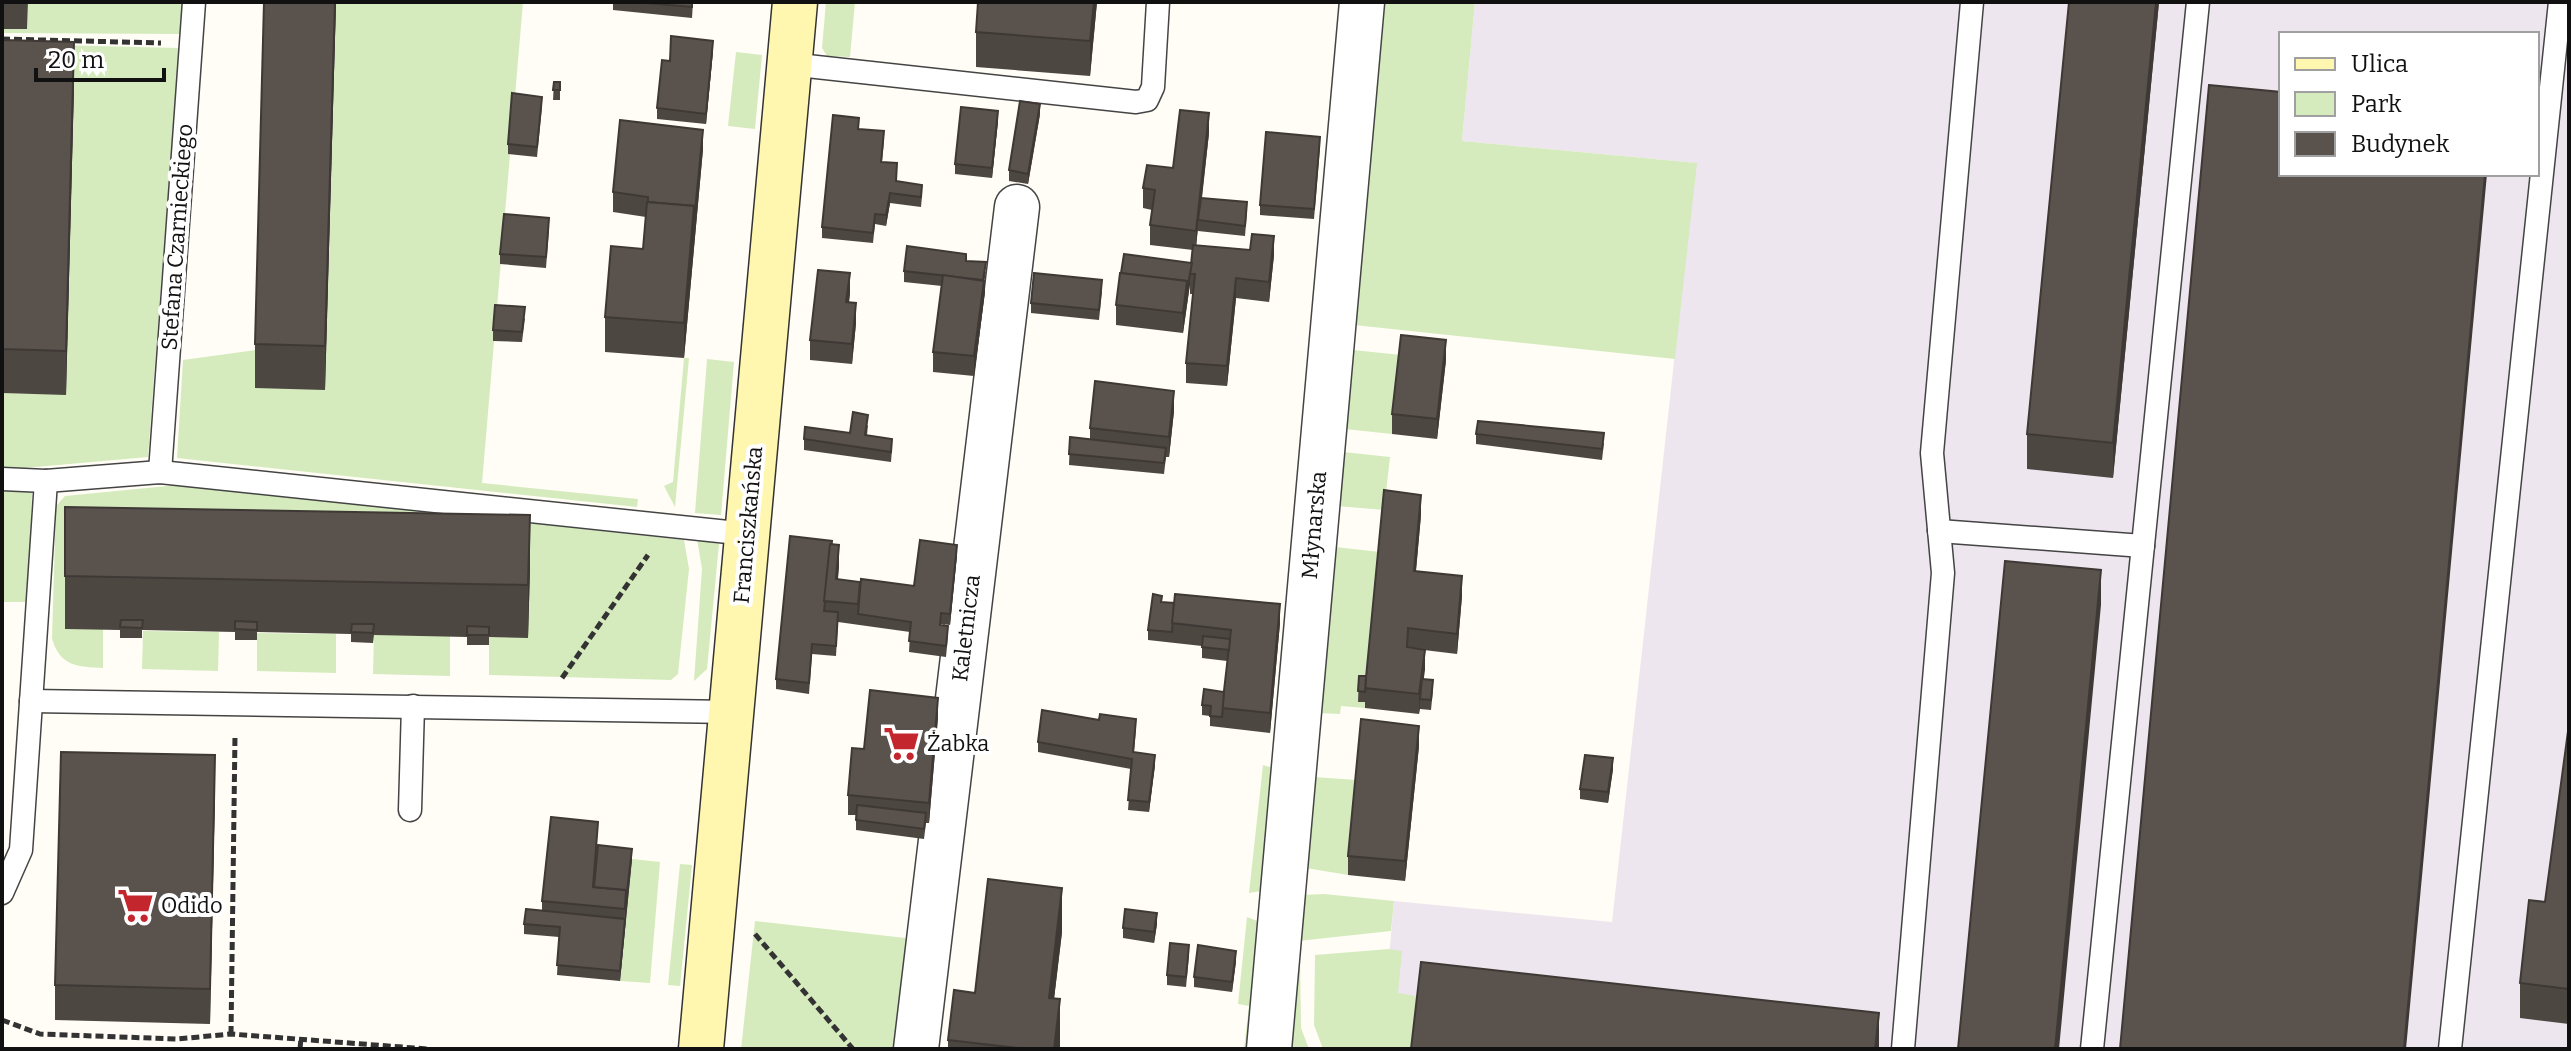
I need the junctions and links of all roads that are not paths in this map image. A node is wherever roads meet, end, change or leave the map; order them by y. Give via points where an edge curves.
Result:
1 (194, 2) edge
2 (795, 2) edge
3 (1158, 2) edge
4 (1362, 2) edge
5 (1972, 2) edge
6 (2198, 2) edge
7 (2560, 2) edge
8 (789, 64) junction
9 (1017, 207) dead end
10 (160, 472) junction
11 (2, 479) edge
12 (46, 481) junction
13 (1939, 531) junction
14 (747, 534) junction
15 (2143, 546) junction
16 (31, 701) junction
17 (413, 706) junction
18 (731, 712) junction
19 (410, 810) dead end
20 (2, 893) edge
21 (701, 1049) edge
22 (916, 1049) edge
23 (1269, 1049) edge
24 (1903, 1049) edge
25 (2092, 1049) edge
26 (2450, 1049) edge

1 - 10 lane, Stefana Czarnieckiego
2 - 8 street, Franciszkańska
3 - 8 lane via 1153,87 1147,100 1136,102
4 - 23 street, Młynarska
5 - 13 lane via 1932,453
6 - 15 lane
7 - 26 lane
8 - 14 street, Franciszkańska
9 - 22 street, Kaletnicza
10 - 12 lane
10 - 14 lane
11 - 12 lane
12 - 16 lane
13 - 15 lane
13 - 24 lane via 1943,573
14 - 18 street, Franciszkańska
15 - 25 lane
16 - 17 lane
16 - 20 lane via 21,850
17 - 18 lane
17 - 19 lane
18 - 21 street, Franciszkańska

